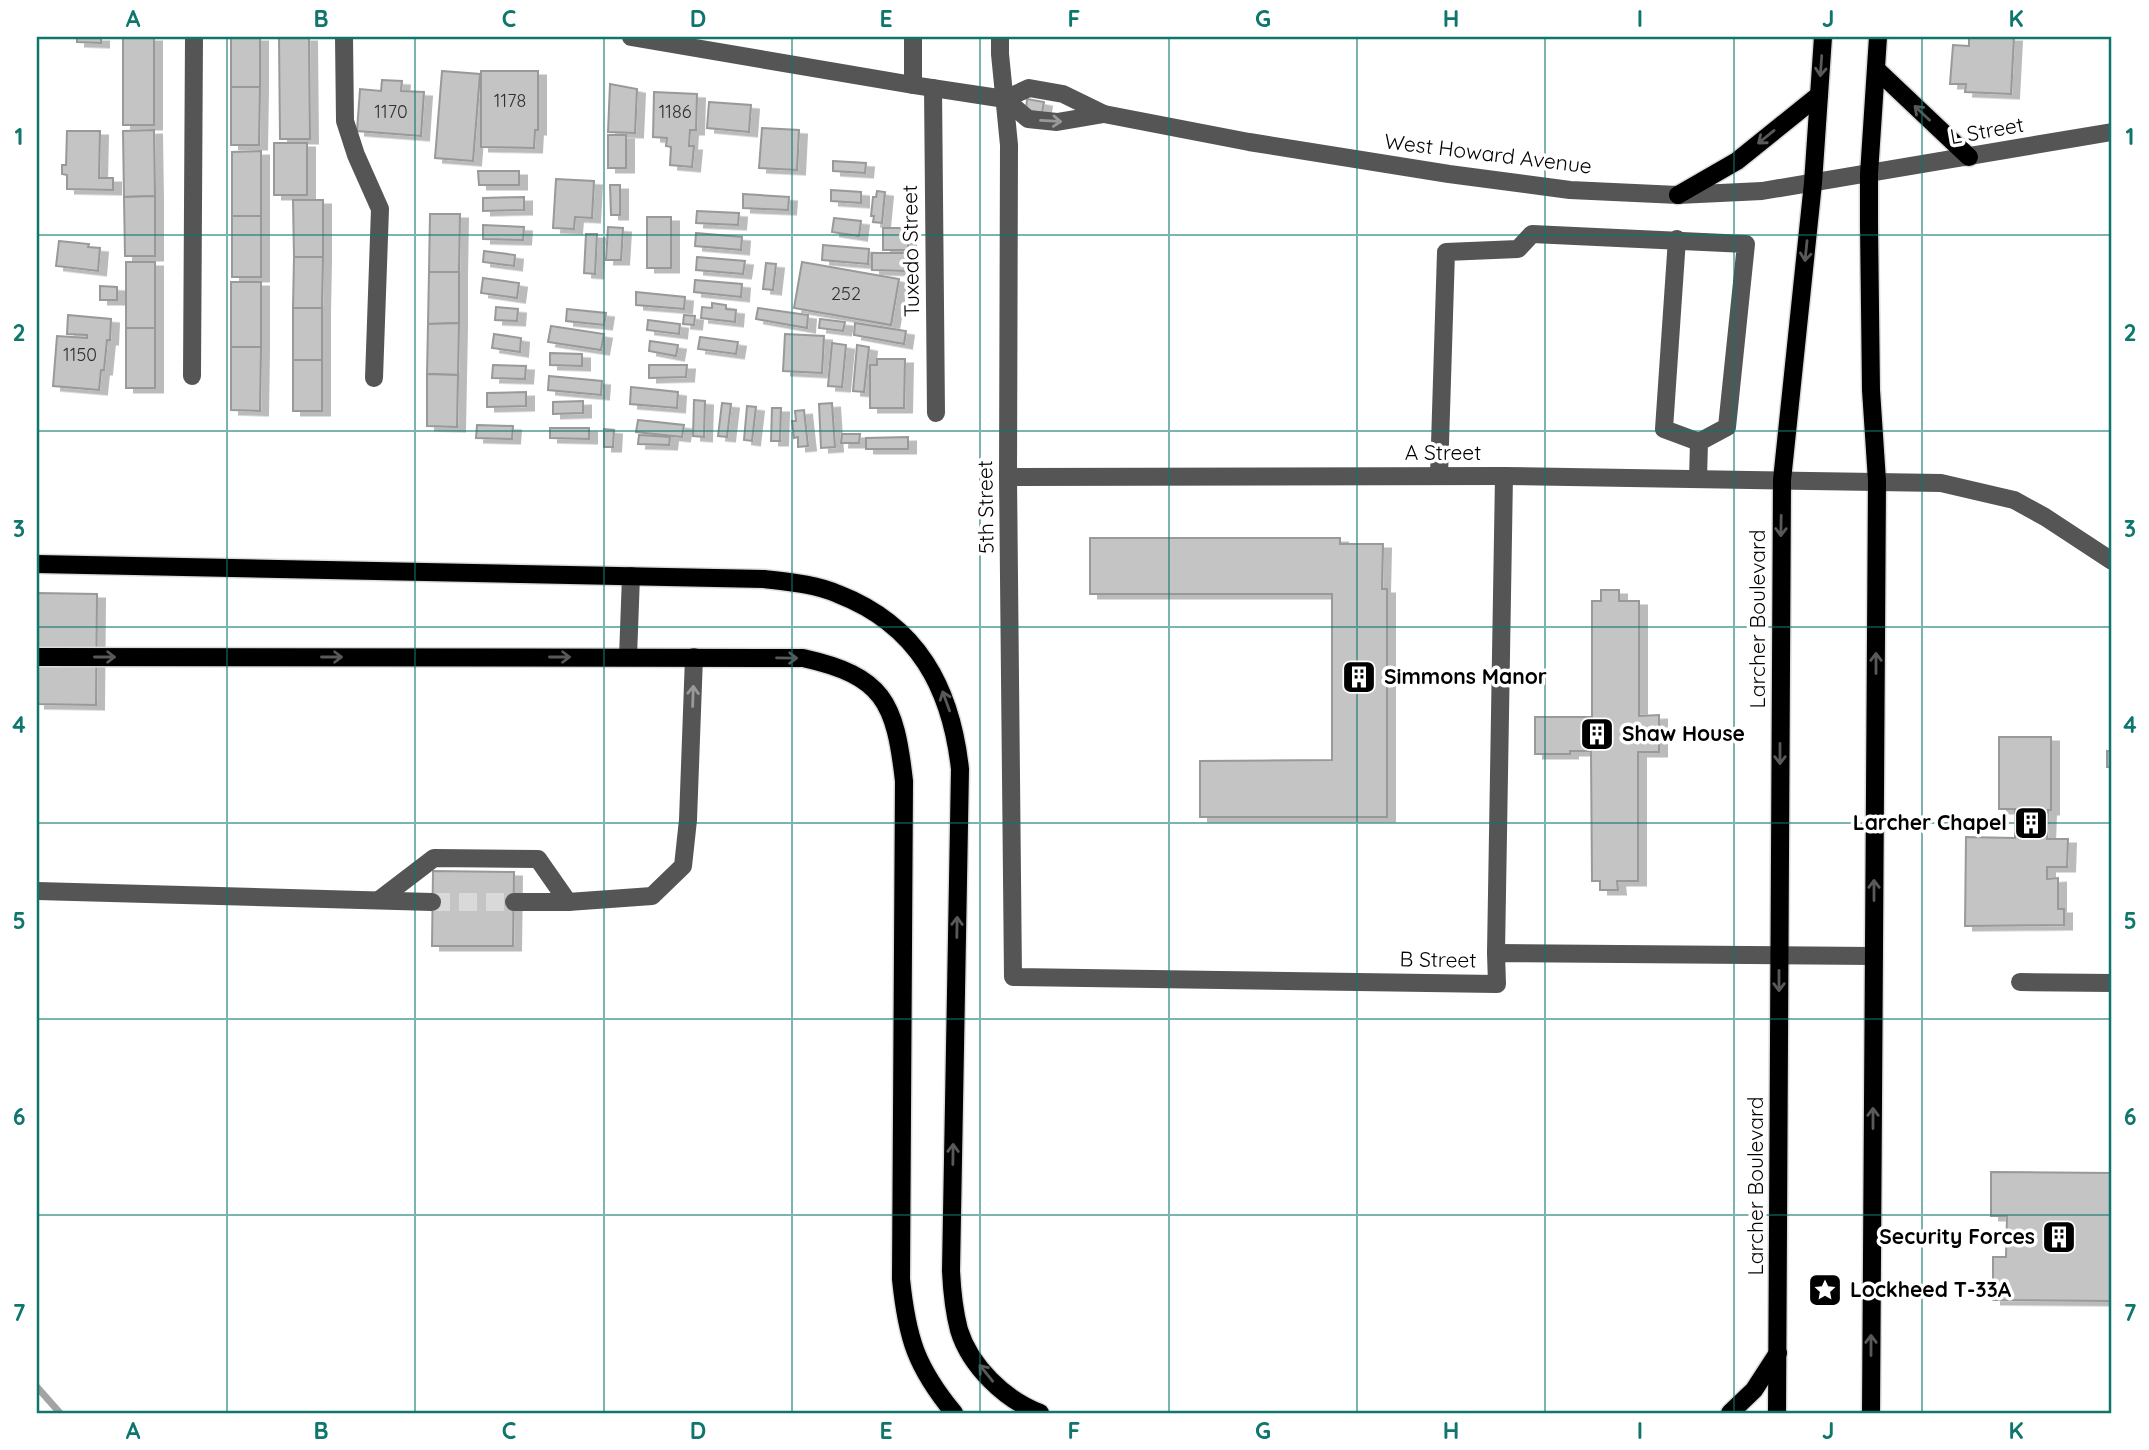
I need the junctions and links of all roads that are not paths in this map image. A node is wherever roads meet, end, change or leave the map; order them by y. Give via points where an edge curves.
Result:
1 (194, 37) edge
2 (344, 37) edge
3 (631, 37) edge
4 (913, 37) edge
5 (1000, 37) edge
6 (1823, 37) edge
7 (1878, 37) edge
8 (1876, 69) junction
9 (913, 86) junction
10 (933, 88) junction
11 (1819, 95) junction
12 (1005, 99) junction
13 (1104, 114) junction
14 (2112, 132) edge
15 (1969, 157) junction
16 (1869, 174) junction
17 (1813, 183) junction
18 (1678, 195) junction
19 (1677, 239) junction
20 (192, 376) dead end
21 (374, 378) dead end
22 (936, 413) dead end
23 (1699, 442) junction
24 (1439, 476) junction
25 (1504, 476) junction
26 (1008, 477) junction
27 (1699, 479) junction
28 (1782, 480) junction
29 (1877, 481) junction
30 (2112, 561) edge
31 (37, 564) edge
32 (631, 576) junction
33 (37, 657) edge
34 (628, 657) junction
35 (694, 657) junction
36 (37, 891) edge
37 (379, 900) junction
38 (432, 902) tunnel mouth
39 (514, 902) tunnel mouth
40 (568, 902) junction
41 (1496, 953) junction
42 (1779, 954) junction
43 (1874, 956) junction
44 (1013, 977) joint
45 (2021, 982) dead end
46 (2112, 983) edge
47 (1779, 1353) junction
48 (954, 1413) edge
49 (1040, 1413) edge
50 (1730, 1413) edge
51 (1777, 1413) edge
52 (1871, 1413) edge

1 - 20 street
2 - 21 street via 345,121 380,209
3 - 9 street, West Howard Avenue
4 - 9 street
5 - 12 street, 5th Street
6 -> 11 main road, Larcher Boulevard
7 - 8 main road
15 -> 8 main road
8 - 16 main road
9 - 10 street, West Howard Avenue
10 - 12 street, West Howard Avenue
10 - 22 street, Tuxedo Street
11 - 17 main road, Larcher Boulevard
11 -> 18 main road via 1737,161
12 - 13 street, West Howard Avenue via 1029,88 1063,94
12 -> 13 street, West Howard Avenue via 1028,118 1057,122
12 - 26 street, 5th Street via 1009,145
13 - 18 street, West Howard Avenue via 1449,174 1570,190
14 - 15 street, L Street
15 - 16 street, L Street
16 - 17 street, West Howard Avenue
16 - 29 main road via 1871,390
17 - 18 street, West Howard Avenue
17 -> 28 main road, Larcher Boulevard
19 - 23 street via 1664,429
19 - 23 street via 1746,244 1727,427
19 - 24 street via 1532,234 1518,249 1446,252
23 - 27 street
24 - 25 street, A Street
24 - 26 street, A Street
25 - 27 street, A Street
25 - 41 street
26 - 44 street, 5th Street
27 - 28 street, A Street
28 - 29 street, A Street
28 -> 42 main road, Larcher Boulevard
29 - 30 street, A Street via 1941,483 2014,500
43 -> 29 main road
31 - 32 main road
32 - 34 street
49 -> 32 main road via 1027,1409 987,1377 960,1333 953,1301 960,769 956,737 940,686 923,657 899,632 873,611 838,594 764,579
33 -> 34 main road
34 - 35 main road
40 -> 35 street via 652,896 683,866
35 -> 48 main road via 803,658 835,665 865,680 883,698 892,719 904,781 901,1279 914,1350 930,1383
36 - 37 street
37 - 38 street
37 - 40 street via 434,858 447,858 538,859
39 - 40 street
41 - 42 street, B Street
41 - 44 street, B Street via 1497,984
42 - 43 street, B Street
42 -> 47 main road, Larcher Boulevard
52 -> 43 main road
45 - 46 street
47 - 50 main road via 1754,1390
47 - 51 main road, Larcher Boulevard

